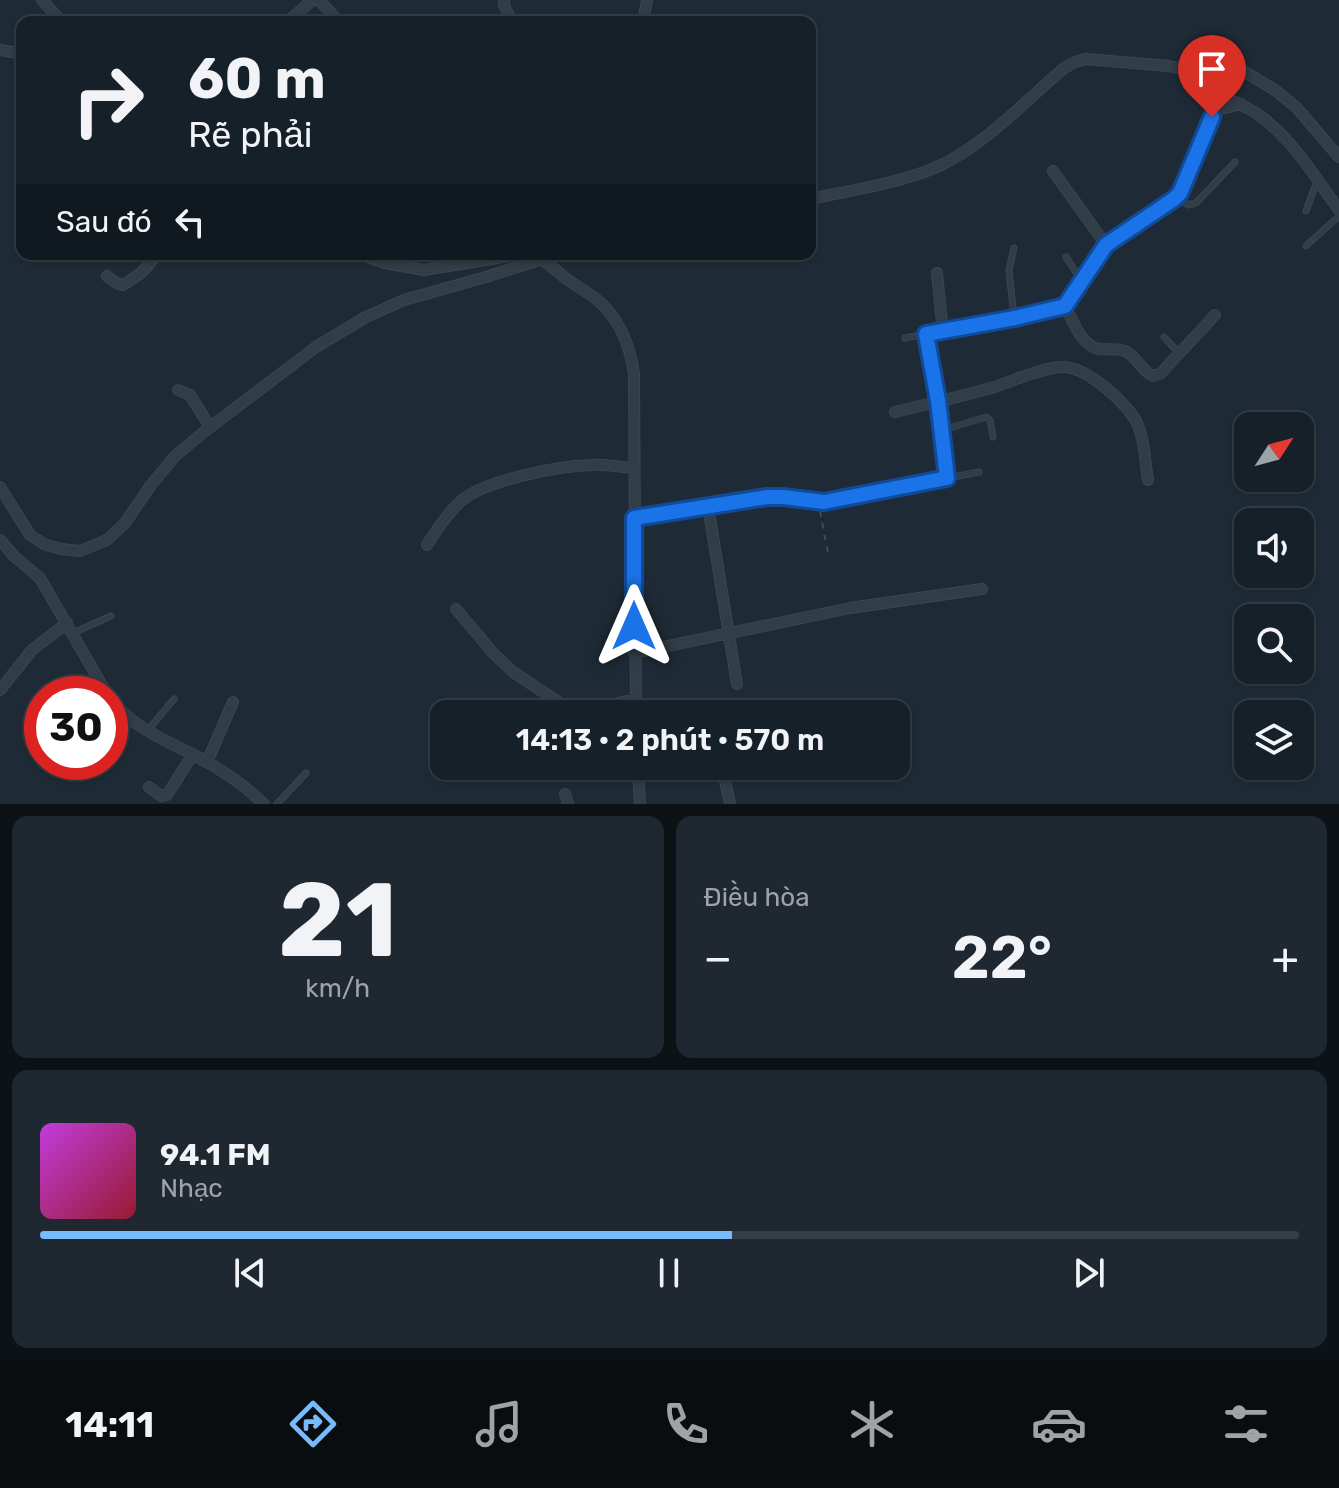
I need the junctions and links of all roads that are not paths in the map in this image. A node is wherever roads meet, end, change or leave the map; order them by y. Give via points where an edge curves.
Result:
1 (42, 0) edge
2 (312, 0) edge
3 (319, 0) edge
4 (57, 16) edge
5 (297, 16) edge
6 (334, 16) edge
7 (1220, 84) junction
8 (1241, 104) junction
9 (1339, 157) edge
10 (1235, 162) dead end
11 (1053, 171) dead end
12 (1317, 180) junction
13 (1177, 196) junction
14 (816, 198) edge
15 (1339, 210) edge
16 (1306, 211) dead end
17 (1339, 216) edge
18 (1106, 245) junction
19 (1306, 246) dead end
20 (1014, 248) dead end
21 (1066, 257) dead end
22 (149, 260) edge
23 (377, 260) edge
24 (485, 260) edge
25 (538, 260) edge
26 (549, 260) edge
27 (937, 273) dead end
28 (107, 276) dead end
29 (1082, 281) junction
30 (1065, 306) junction
31 (1215, 315) dead end
32 (1015, 318) junction
33 (943, 332) junction
34 (926, 334) junction
35 (1164, 337) dead end
36 (905, 338) dead end
37 (1179, 353) junction
38 (178, 390) dead end
39 (938, 401) junction
40 (895, 412) dead end
41 (210, 427) junction
42 (942, 430) junction
43 (993, 437) dead end
44 (634, 468) junction
45 (979, 472) dead end
46 (947, 478) junction
47 (1148, 480) dead end
48 (0, 487) edge
49 (708, 506) junction
50 (634, 518) junction
51 (0, 540) edge
52 (427, 545) dead end
53 (982, 589) dead end
54 (456, 609) dead end
55 (111, 616) dead end
56 (70, 628) junction
57 (729, 635) junction
58 (634, 653) junction
59 (98, 676) edge
60 (737, 684) dead end
61 (0, 690) edge
62 (174, 699) dead end
63 (635, 699) joint
64 (233, 702) dead end
65 (128, 717) edge
66 (148, 730) junction
67 (193, 754) junction
68 (207, 762) junction
69 (306, 773) dead end
70 (639, 780) edge
71 (725, 780) edge
72 (149, 787) dead end
73 (264, 804) edge
74 (277, 804) edge
75 (640, 804) edge
76 (730, 804) edge

1 - 4 street
2 - 5 street
3 - 6 street
7 - 8 street via 1220,95
7 - 9 street via 1232,66 1275,90
7 - 14 street via 1169,66 1085,59 1064,68 952,159 901,179
8 - 12 street via 1271,125
8 - 13 street via 1212,117
10 - 13 lane via 1196,203 1188,205
11 - 18 street
12 - 15 street
12 - 16 lane
13 - 18 street
17 - 19 lane
18 - 29 street
20 - 32 lane via 1009,270
21 - 29 lane
22 - 28 street via 123,285
23 - 24 street via 424,270
25 - 41 street via 404,300 366,317 316,347
26 - 44 street via 603,305 621,330 634,374
27 - 33 street
29 - 30 street
30 - 32 street
30 - 37 street via 1089,345 1125,352 1150,376 1161,373
31 - 37 street
32 - 33 street
33 - 34 street
34 - 36 lane
34 - 39 street
35 - 37 lane
38 - 41 street via 190,395
39 - 40 street
39 - 42 street
39 - 47 street via 1057,367 1080,370 1134,418
41 - 48 street via 175,456 125,523 107,540 80,551 44,544 30,535
42 - 43 lane via 986,417
42 - 46 street
44 - 50 street
44 - 52 street via 572,466 482,489 453,509
45 - 46 lane
46 - 49 street via 818,502 767,497
49 - 50 street
49 - 57 street
50 - 58 street
51 - 56 street via 40,578
53 - 57 street via 850,608
54 - 63 street via 513,672 569,709 584,711
55 - 56 lane
56 - 59 street
56 - 61 street via 32,650
57 - 58 street
57 - 60 street
58 - 63 street
62 - 66 lane
64 - 68 street
65 - 66 street
66 - 67 street
67 - 68 street
67 - 72 street via 167,795
68 - 73 street
69 - 74 lane
70 - 75 street
71 - 76 street

